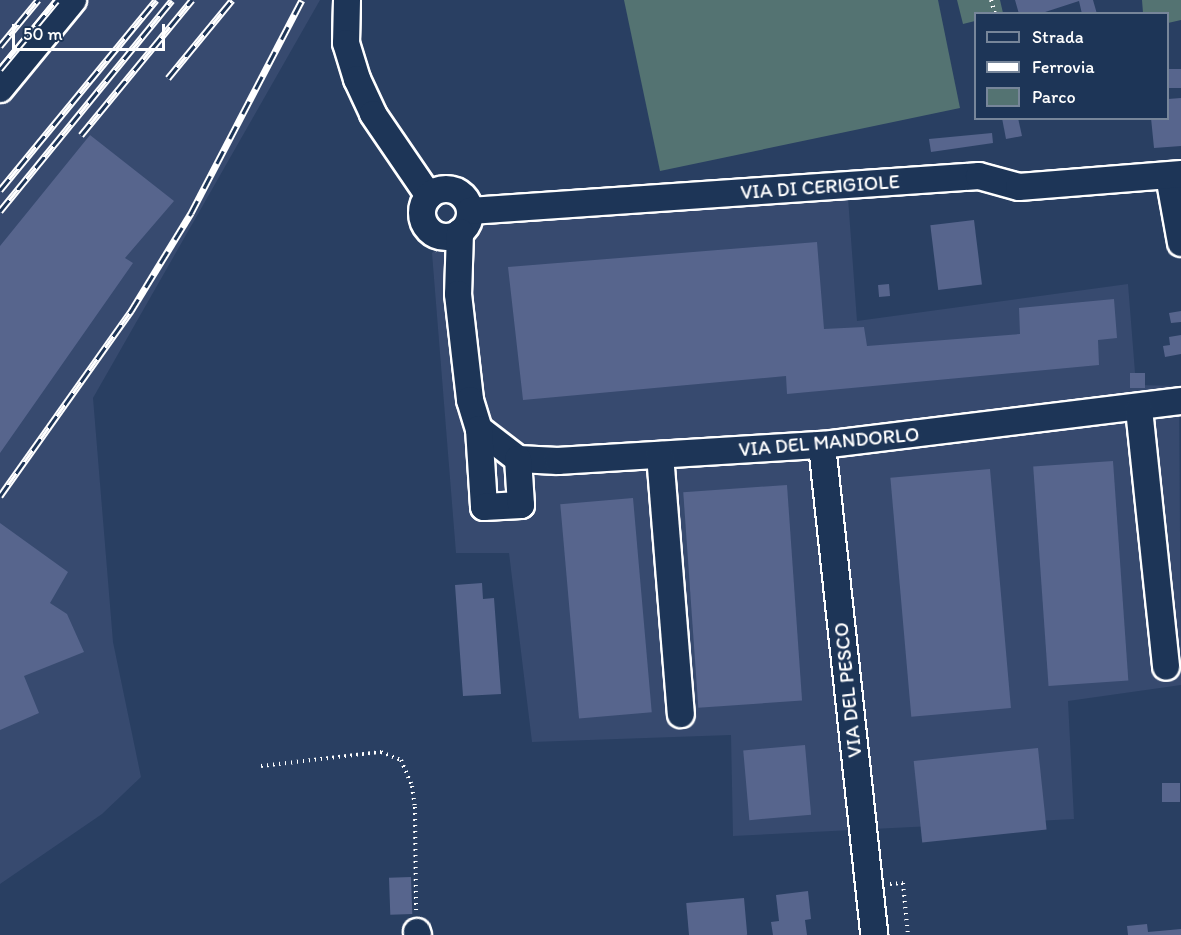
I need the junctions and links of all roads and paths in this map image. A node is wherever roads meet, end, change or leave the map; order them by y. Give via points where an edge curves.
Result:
1 (72, 0) edge
2 (347, 0) edge
3 (0, 90) edge
4 (1175, 175) edge
5 (429, 196) junction
6 (456, 226) junction
7 (1181, 243) edge
8 (1181, 401) edge
9 (1139, 409) junction
10 (479, 429) junction
11 (822, 445) junction
12 (660, 455) junction
13 (518, 459) junction
14 (1166, 667) dead end
15 (681, 714) dead end
16 (261, 766) dead end
17 (417, 933) edge
18 (874, 935) edge

1 - 3 street
2 - 5 street via 346,43 357,79 373,114
4 - 6 street, VIA DI CERIGIOLE via 1019,187 979,176
4 - 7 street, VIA DI CERIGIOLE
5 - 6 street via 424,202 423,221
5 - 6 street via 443,189 454,190 468,203
6 - 10 street via 458,294 470,400
8 - 9 street, VIA DEL MANDORLO
9 - 11 street, VIA DEL MANDORLO
9 - 14 street
10 - 13 street
10 - 13 street via 484,507 521,505
11 - 12 street, VIA DEL MANDORLO
11 - 18 street, VIA DEL PESCO
12 - 13 street, VIA DEL MANDORLO via 558,462
12 - 15 street
16 - 17 path via 381,752 400,760 412,786 415,807

